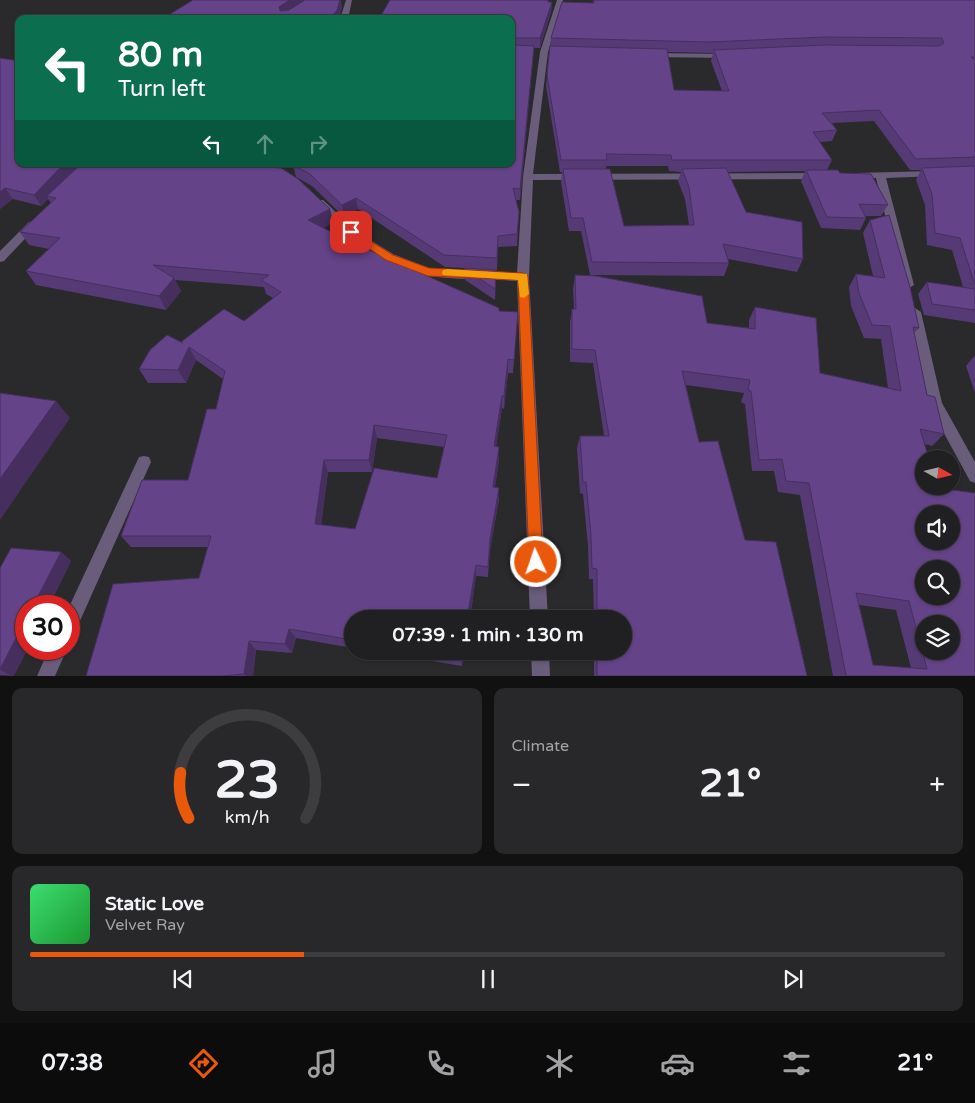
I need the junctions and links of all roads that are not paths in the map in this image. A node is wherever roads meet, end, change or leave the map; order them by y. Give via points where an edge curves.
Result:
1 (350, 0) edge
2 (560, 0) edge
3 (345, 15) edge
4 (640, 55) edge
5 (735, 56) edge
6 (240, 167) edge
7 (263, 172) edge
8 (947, 174) edge
9 (880, 176) junction
10 (528, 177) junction
11 (313, 195) edge
12 (38, 218) edge
13 (0, 258) edge
14 (523, 276) junction
15 (144, 462) dead end
16 (975, 476) edge
17 (80, 602) edge
18 (539, 610) edge
19 (53, 660) edge
20 (540, 660) edge
21 (46, 676) edge
22 (541, 676) edge

1 - 3 street
2 - 10 street via 545,52
4 - 5 street
6 - 7 street
8 - 9 street
9 - 10 street
9 - 16 street via 935,404
10 - 14 street
11 - 14 street via 351,232 389,257 428,272
12 - 13 street
14 - 18 street
15 - 17 street
19 - 21 street
20 - 22 street

